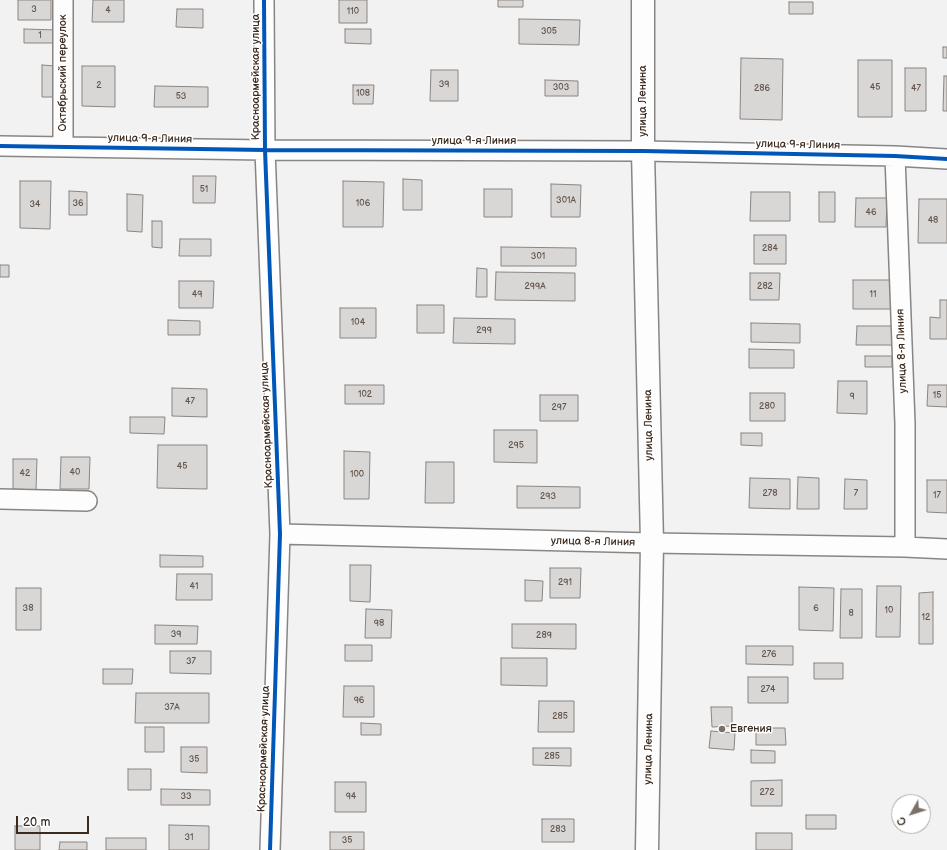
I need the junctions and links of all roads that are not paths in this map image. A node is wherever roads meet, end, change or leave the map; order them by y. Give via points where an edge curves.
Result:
1 (63, 0) edge
2 (264, 0) edge
3 (643, 0) edge
4 (0, 146) edge
5 (63, 146) junction
6 (265, 150) junction
7 (644, 151) junction
8 (895, 156) junction
9 (947, 159) edge
10 (0, 499) edge
11 (87, 501) dead end
12 (280, 534) junction
13 (652, 543) junction
14 (905, 547) junction
15 (947, 550) edge
16 (270, 850) edge
17 (647, 850) edge

1 - 5 street, Октябрьский переулок
2 - 6 street, Красноармейская улица
3 - 7 main road, улица Ленина
4 - 5 street, улица 9-я Линия
5 - 6 street, улица 9-я Линия
6 - 7 street, улица 9-я Линия
6 - 12 street, Красноармейская улица
7 - 8 street, улица 9-я Линия
7 - 13 main road, улица Ленина
8 - 9 street, улица 9-я Линия
8 - 14 street, улица 8-я Линия via 905,424
10 - 11 street
12 - 13 street, улица 8-я Линия
12 - 16 street, Красноармейская улица
13 - 14 street, улица 8-я Линия
13 - 17 main road, улица Ленина
14 - 15 street, улица 8-я Линия

